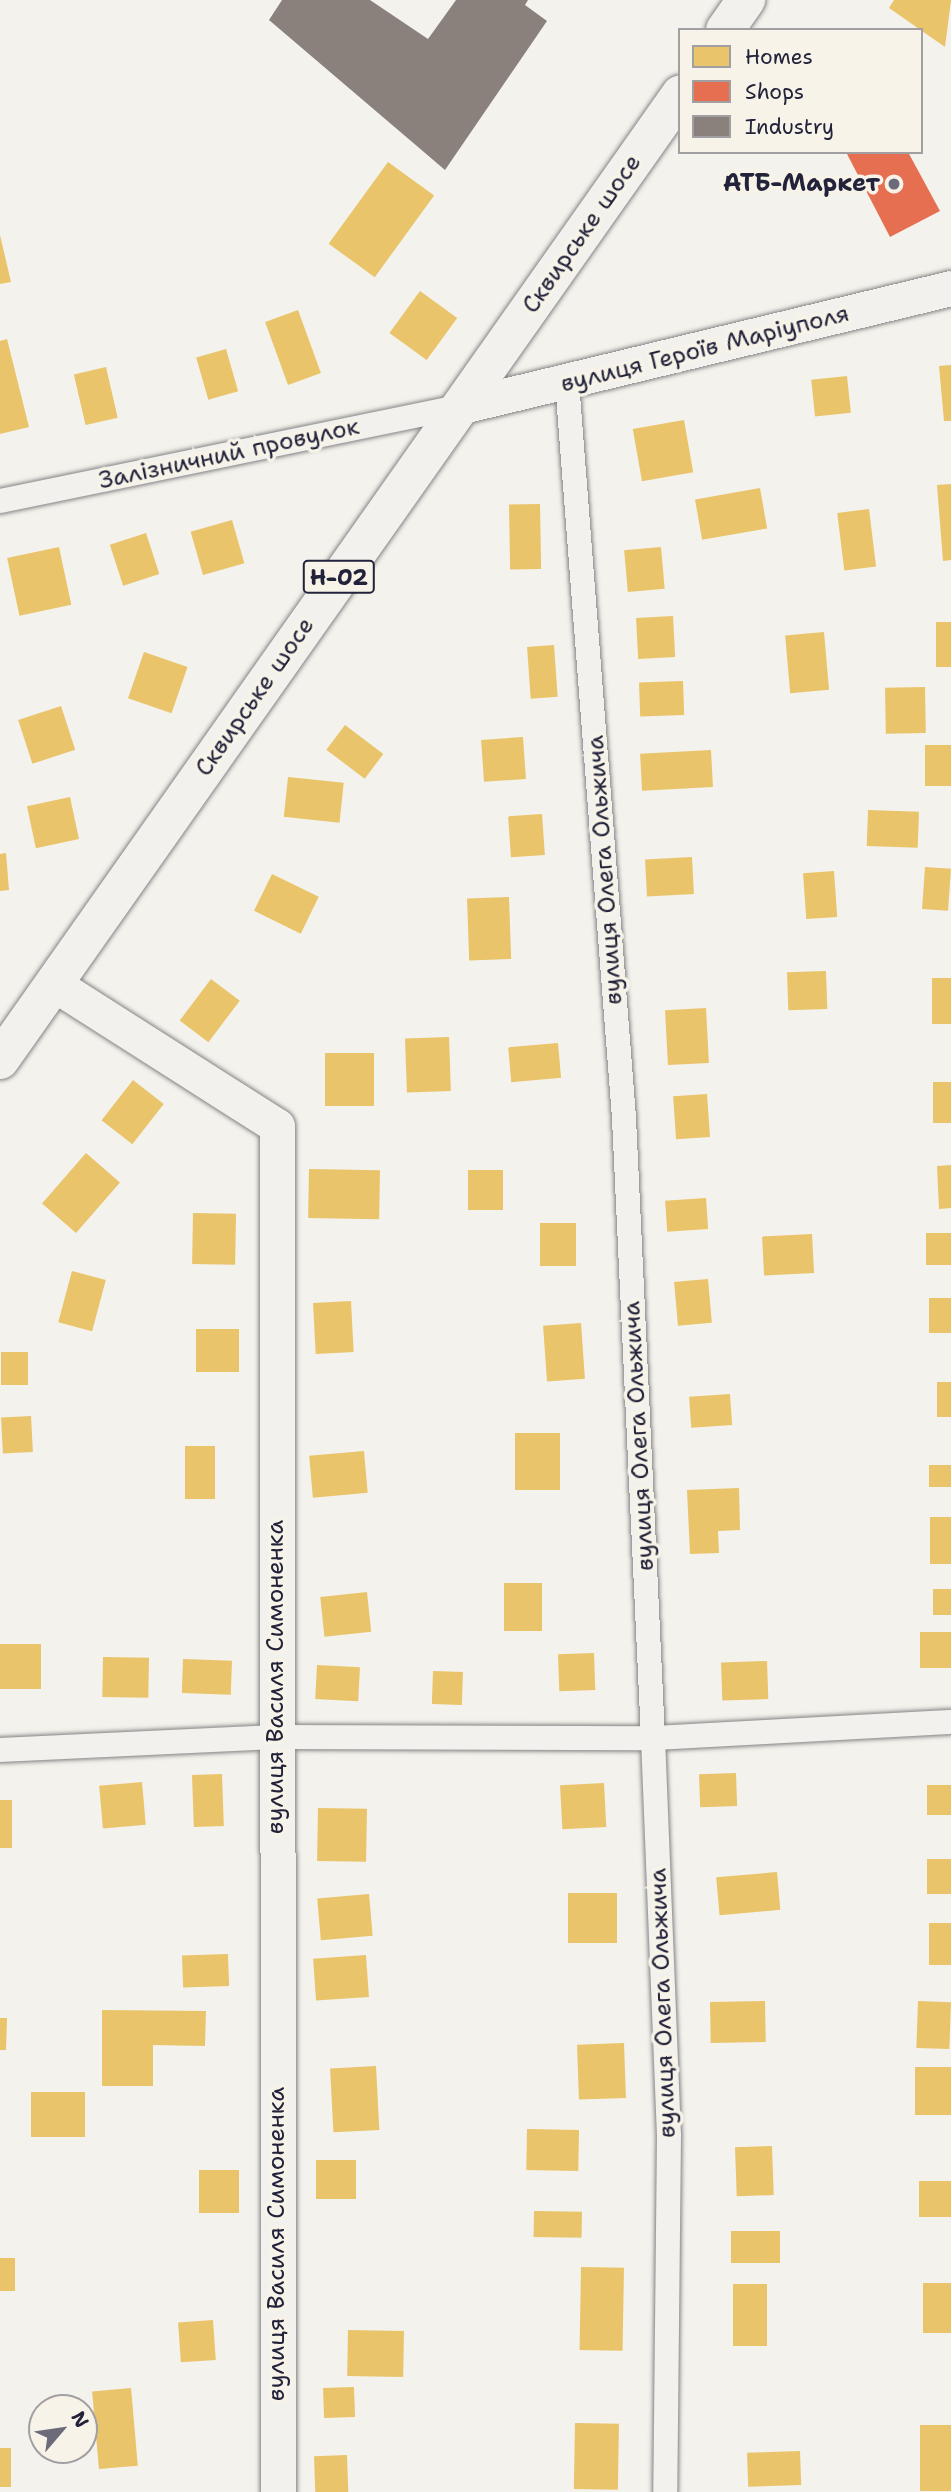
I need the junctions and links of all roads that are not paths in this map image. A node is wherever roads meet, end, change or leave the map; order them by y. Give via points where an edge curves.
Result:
1 (746, 0) edge
2 (726, 28) edge
3 (678, 98) edge
4 (951, 288) edge
5 (567, 382) junction
6 (458, 407) junction
7 (0, 501) edge
8 (54, 984) junction
9 (0, 1060) edge
10 (951, 1722) edge
11 (276, 1737) junction
12 (653, 1738) junction
13 (0, 1750) edge
14 (278, 2492) edge
15 (665, 2492) edge

1 - 2 main road
3 - 6 main road, Сквирське шосе / Н-02
4 - 5 street, вулиця Героїв Маріуполя
5 - 6 street, вулиця Героїв Маріуполя
5 - 12 street, вулиця Олега Ольжича via 624,1118
6 - 7 street, Залізничний провулок
6 - 8 main road, Сквирське шосе / Н-02
8 - 9 main road, Сквирське шосе / Н-02
8 - 11 street, вулиця Василя Симоненка via 277,1126
10 - 12 street
11 - 12 street
11 - 13 street
11 - 14 street, вулиця Василя Симоненка
12 - 15 street, вулиця Олега Ольжича via 669,2134

